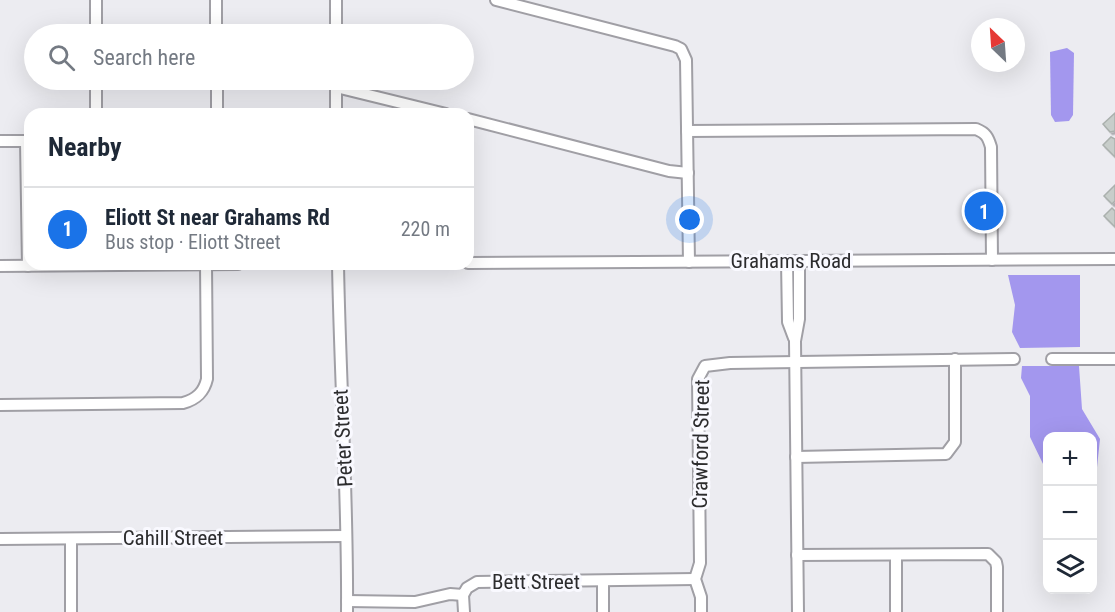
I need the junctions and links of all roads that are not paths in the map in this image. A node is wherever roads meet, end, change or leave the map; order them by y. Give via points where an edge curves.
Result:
1 (96, 0) edge
2 (216, 0) edge
3 (336, 0) edge
4 (496, 0) edge
5 (96, 24) edge
6 (216, 24) edge
7 (336, 24) edge
8 (96, 90) edge
9 (217, 90) edge
10 (336, 90) edge
11 (361, 90) edge
12 (96, 108) edge
13 (217, 108) edge
14 (336, 108) edge
15 (425, 108) edge
16 (474, 122) edge
17 (687, 131) junction
18 (0, 141) edge
19 (24, 141) edge
20 (688, 173) junction
21 (1115, 259) edge
22 (992, 260) junction
23 (787, 261) junction
24 (799, 261) junction
25 (689, 262) junction
26 (474, 263) edge
27 (0, 266) edge
28 (24, 266) edge
29 (206, 270) edge
30 (338, 270) edge
31 (795, 341) junction
32 (1014, 359) dead end
33 (1052, 359) dead end
34 (1115, 359) edge
35 (955, 360) junction
36 (795, 362) junction
37 (0, 405) edge
38 (796, 457) junction
39 (346, 536) junction
40 (71, 538) junction
41 (0, 539) edge
42 (797, 555) junction
43 (896, 555) junction
44 (695, 579) junction
45 (603, 582) junction
46 (463, 595) junction
47 (347, 607) edge
48 (71, 612) edge
49 (464, 612) edge
50 (603, 612) edge
51 (701, 612) edge
52 (798, 612) edge
53 (896, 612) edge
54 (997, 612) edge

1 - 5 street
2 - 6 street
3 - 7 street
4 - 17 street via 681,49 686,60
8 - 12 street
9 - 13 street
10 - 14 street
11 - 15 street
16 - 20 street
17 - 20 street
17 - 22 street via 976,129 988,137 991,147
18 - 19 street
20 - 25 street
21 - 22 street, Grahams Road
22 - 24 street, Grahams Road
23 - 24 street, Grahams Road
23 - 25 street, Grahams Road
23 - 31 street via 788,322
24 - 31 street
25 - 26 street, Grahams Road
27 - 28 street
29 - 37 street via 207,379 205,387 192,400
30 - 39 street, Peter Street
31 - 36 street
32 - 35 street
33 - 34 street
35 - 36 street
35 - 38 street via 955,442 946,454
36 - 38 street
36 - 44 street, Crawford Street via 711,363 700,372 700,563
38 - 42 street
39 - 40 street, Cahill Street
39 - 47 street, Peter Street
40 - 41 street, Cahill Street
40 - 48 street
42 - 43 street
42 - 52 street
43 - 53 street
43 - 54 street via 988,554 997,567
44 - 45 street, Bett Street
44 - 51 street, Crawford Street
45 - 46 street, Bett Street via 477,582 466,588
45 - 50 street
46 - 47 street, Bett Street
46 - 49 street

